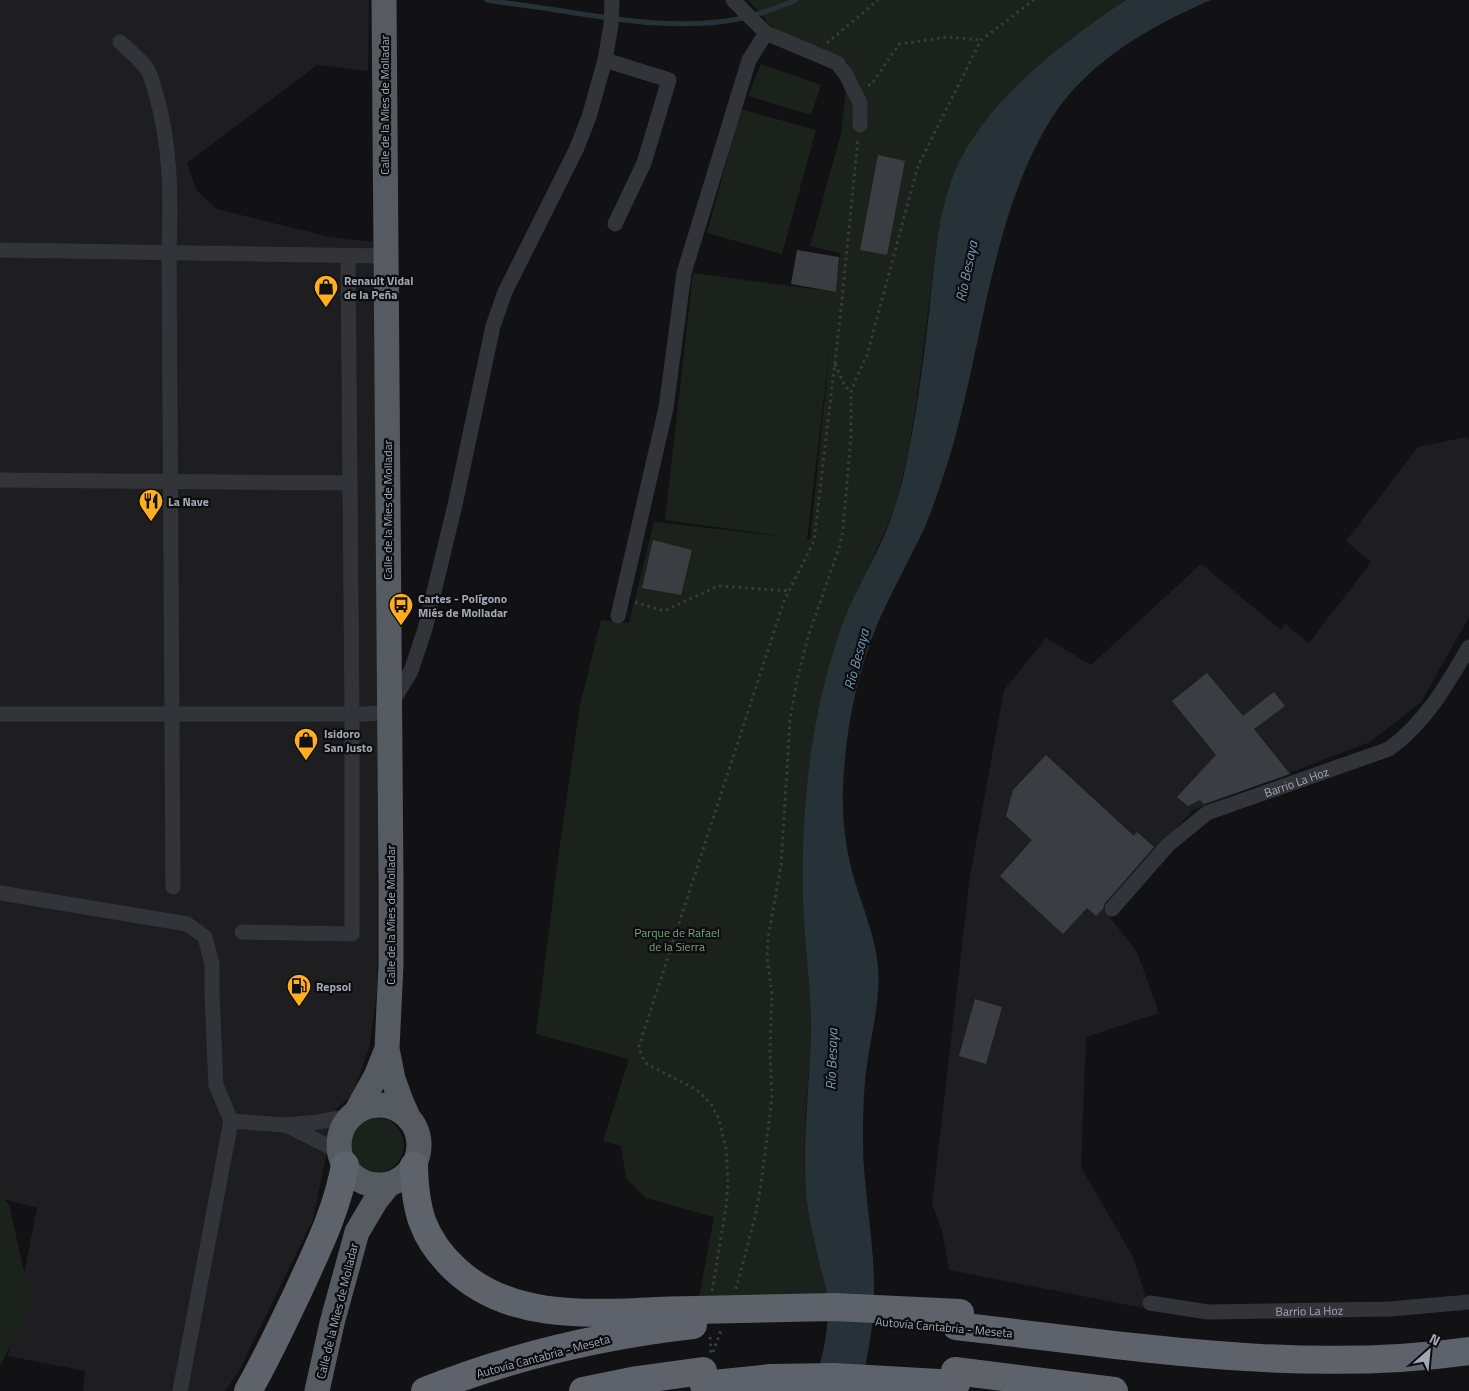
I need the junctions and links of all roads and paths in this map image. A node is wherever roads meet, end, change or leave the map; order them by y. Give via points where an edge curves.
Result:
1 (384, 0) edge
2 (612, 0) edge
3 (878, 0) edge
4 (1034, 0) edge
5 (738, 5) edge
6 (763, 31) junction
7 (981, 40) junction
8 (120, 42) dead end
9 (814, 54) junction
10 (604, 60) junction
11 (852, 85) junction
12 (860, 125) joint
13 (615, 224) dead end
14 (0, 250) edge
15 (169, 252) junction
16 (348, 255) junction
17 (385, 256) junction
18 (835, 363) junction
19 (851, 392) junction
20 (0, 480) edge
21 (171, 482) junction
22 (350, 483) junction
23 (790, 591) junction
24 (622, 597) junction
25 (618, 616) dead end
26 (1469, 647) edge
27 (389, 707) junction
28 (0, 714) edge
29 (172, 714) junction
30 (352, 714) junction
31 (174, 887) dead end
32 (0, 893) edge
33 (1112, 909) dead end
34 (242, 932) dead end
35 (387, 1049) junction
36 (354, 1114) junction
37 (410, 1119) junction
38 (231, 1121) junction
39 (286, 1125) junction
40 (345, 1162) junction
41 (414, 1166) junction
42 (389, 1184) junction
43 (357, 1232) junction
44 (736, 1289) dead end
45 (1469, 1302) edge
46 (1150, 1303) dead end
47 (708, 1317) junction
48 (1469, 1351) edge
49 (955, 1377) junction
50 (703, 1378) junction
51 (1099, 1390) edge
52 (180, 1391) edge
53 (248, 1391) edge
54 (317, 1391) edge
55 (425, 1391) edge
56 (583, 1391) edge
57 (666, 1391) edge
58 (1026, 1391) edge

1 - 17 highway, Calle de la Mies de Molladar
2 - 10 street
3 - 9 path
4 - 7 path
5 - 6 street
6 - 9 street
6 - 24 street via 749,60 684,272 666,408
7 - 11 path via 948,37 899,44 871,85
7 - 19 path via 918,166 870,346
8 - 15 street via 148,70 158,102 165,134 171,197
9 - 11 street via 837,63
10 - 13 street via 669,80 644,163
10 - 27 street via 596,95 576,150 505,292 494,326 425,629 411,671
11 - 12 street via 860,102
12 - 18 path
14 - 15 street
15 - 16 street
15 - 21 street
16 - 17 street
16 - 22 street
17 - 27 highway, Calle de la Mies de Molladar
18 - 19 path
18 - 23 path via 814,541
19 - 44 path via 843,530 808,637 790,720 781,865 767,957 772,995 772,1098 758,1201
20 - 21 street
21 - 22 street
21 - 29 street
22 - 30 street
23 - 24 path via 718,586 664,611
23 - 47 path via 784,601 640,1046 647,1064 696,1090 711,1104 719,1120 726,1149 728,1180
24 - 25 street
26 - 33 street, Barrio La Hoz via 1423,719 1389,749 1208,813 1168,845
27 - 30 street via 379,713
27 - 35 highway, Calle de la Mies de Molladar via 391,964
28 - 29 street
29 - 30 street
29 - 31 street
30 - 34 street via 352,934
32 - 38 street via 187,924 205,937 212,964 216,1085
35 - 36 highway, Calle de la Mies de Molladar via 373,1083
35 - 37 highway, Calle de la Mies de Molladar via 394,1080
36 - 37 highway via 380,1105 396,1109
36 - 39 street
36 - 40 highway via 341,1132
37 - 41 highway via 419,1142
38 - 39 street
38 - 52 street
39 - 40 street
40 - 42 highway via 363,1182
40 - 43 highway, Calle de la Mies de Molladar via 356,1211
40 - 53 highway via 338,1196 325,1232 275,1341
41 - 42 highway via 399,1180
41 - 47 highway via 417,1205 428,1235 452,1266 490,1294 522,1306 552,1311
42 - 43 highway, Calle de la Mies de Molladar
43 - 54 highway, Calle de la Mies de Molladar
45 - 46 street, Barrio La Hoz via 1390,1309 1208,1312
47 - 47 path via 711,1359
47 - 48 highway, Autovía Cantabria - Meseta via 911,1322 958,1320 1226,1357 1303,1361 1420,1357
47 - 55 highway, Autovía Cantabria - Meseta via 546,1352
49 - 50 highway via 837,1364 797,1364
49 - 51 highway
49 - 58 highway
50 - 56 highway via 637,1380
50 - 57 highway

